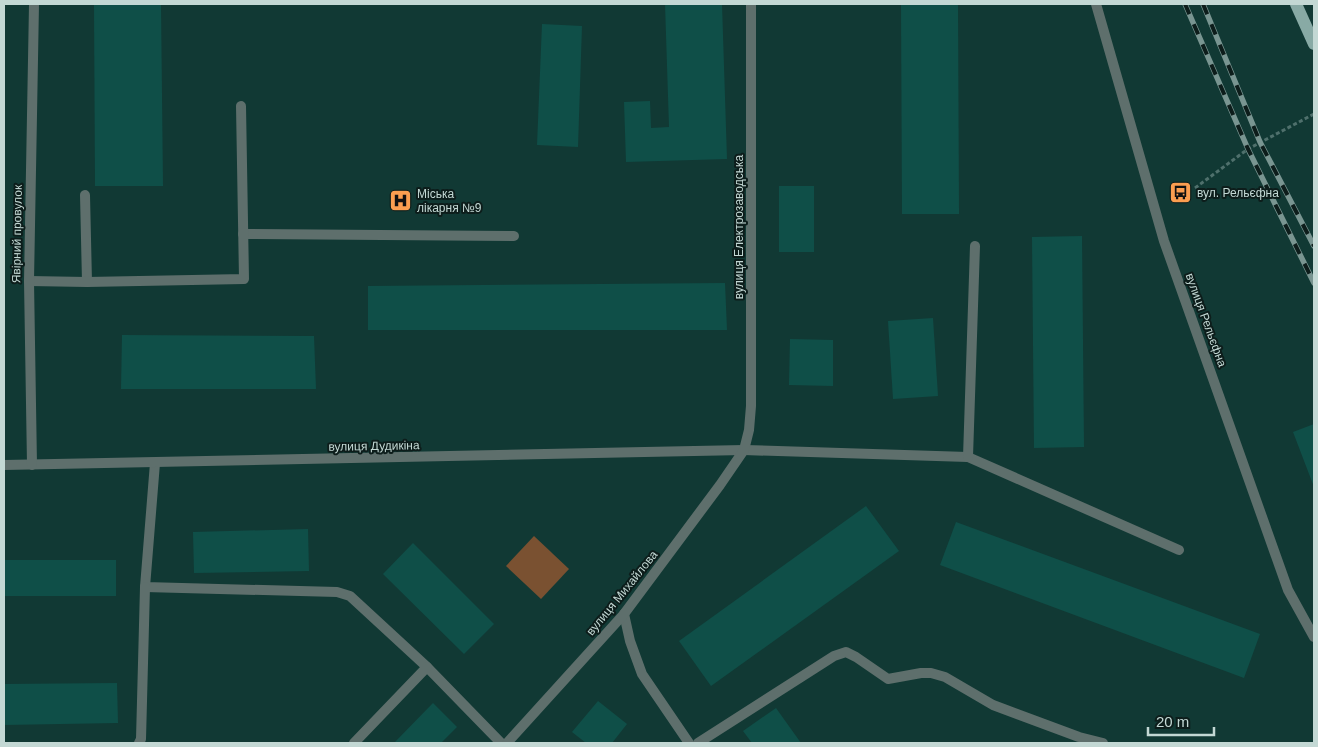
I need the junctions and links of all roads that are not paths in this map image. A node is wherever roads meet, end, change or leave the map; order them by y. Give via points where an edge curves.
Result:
1 (34, 4) edge
2 (751, 4) edge
3 (1096, 4) edge
4 (1296, 4) edge
5 (1314, 44) edge
6 (241, 106) dead end
7 (85, 195) dead end
8 (243, 234) junction
9 (514, 236) dead end
10 (975, 246) dead end
11 (29, 281) junction
12 (87, 282) junction
13 (744, 450) junction
14 (968, 457) junction
15 (155, 463) junction
16 (4, 465) edge
17 (32, 465) junction
18 (1179, 550) dead end
19 (145, 587) junction
20 (624, 614) junction
21 (1314, 637) edge
22 (427, 667) junction
23 (139, 743) edge
24 (354, 743) edge
25 (501, 743) edge
26 (507, 743) edge
27 (689, 743) edge
28 (698, 743) edge
29 (1103, 743) edge

1 - 11 street, Явірний провулок
2 - 13 street, вулиця Електрозаводська via 751,406
3 - 21 street, вулиця Рельєфна via 1164,241 1288,590
4 - 5 main road
6 - 8 street
7 - 12 street
8 - 9 street
8 - 12 street via 244,279
10 - 14 street
11 - 12 street
11 - 17 street, Явірний провулок
13 - 14 street, вулиця Дудикіна
13 - 15 street, вулиця Дудикіна
13 - 20 street, вулиця Михайлова
14 - 18 street
15 - 17 street, вулиця Дудикіна
15 - 19 street
16 - 17 street, вулиця Дудикіна
19 - 22 street via 337,592 362,605
19 - 23 street
20 - 26 street, вулиця Михайлова
20 - 27 street via 642,674
22 - 24 street
22 - 25 street
28 - 29 street via 834,656 846,652 888,679 931,672 993,705

